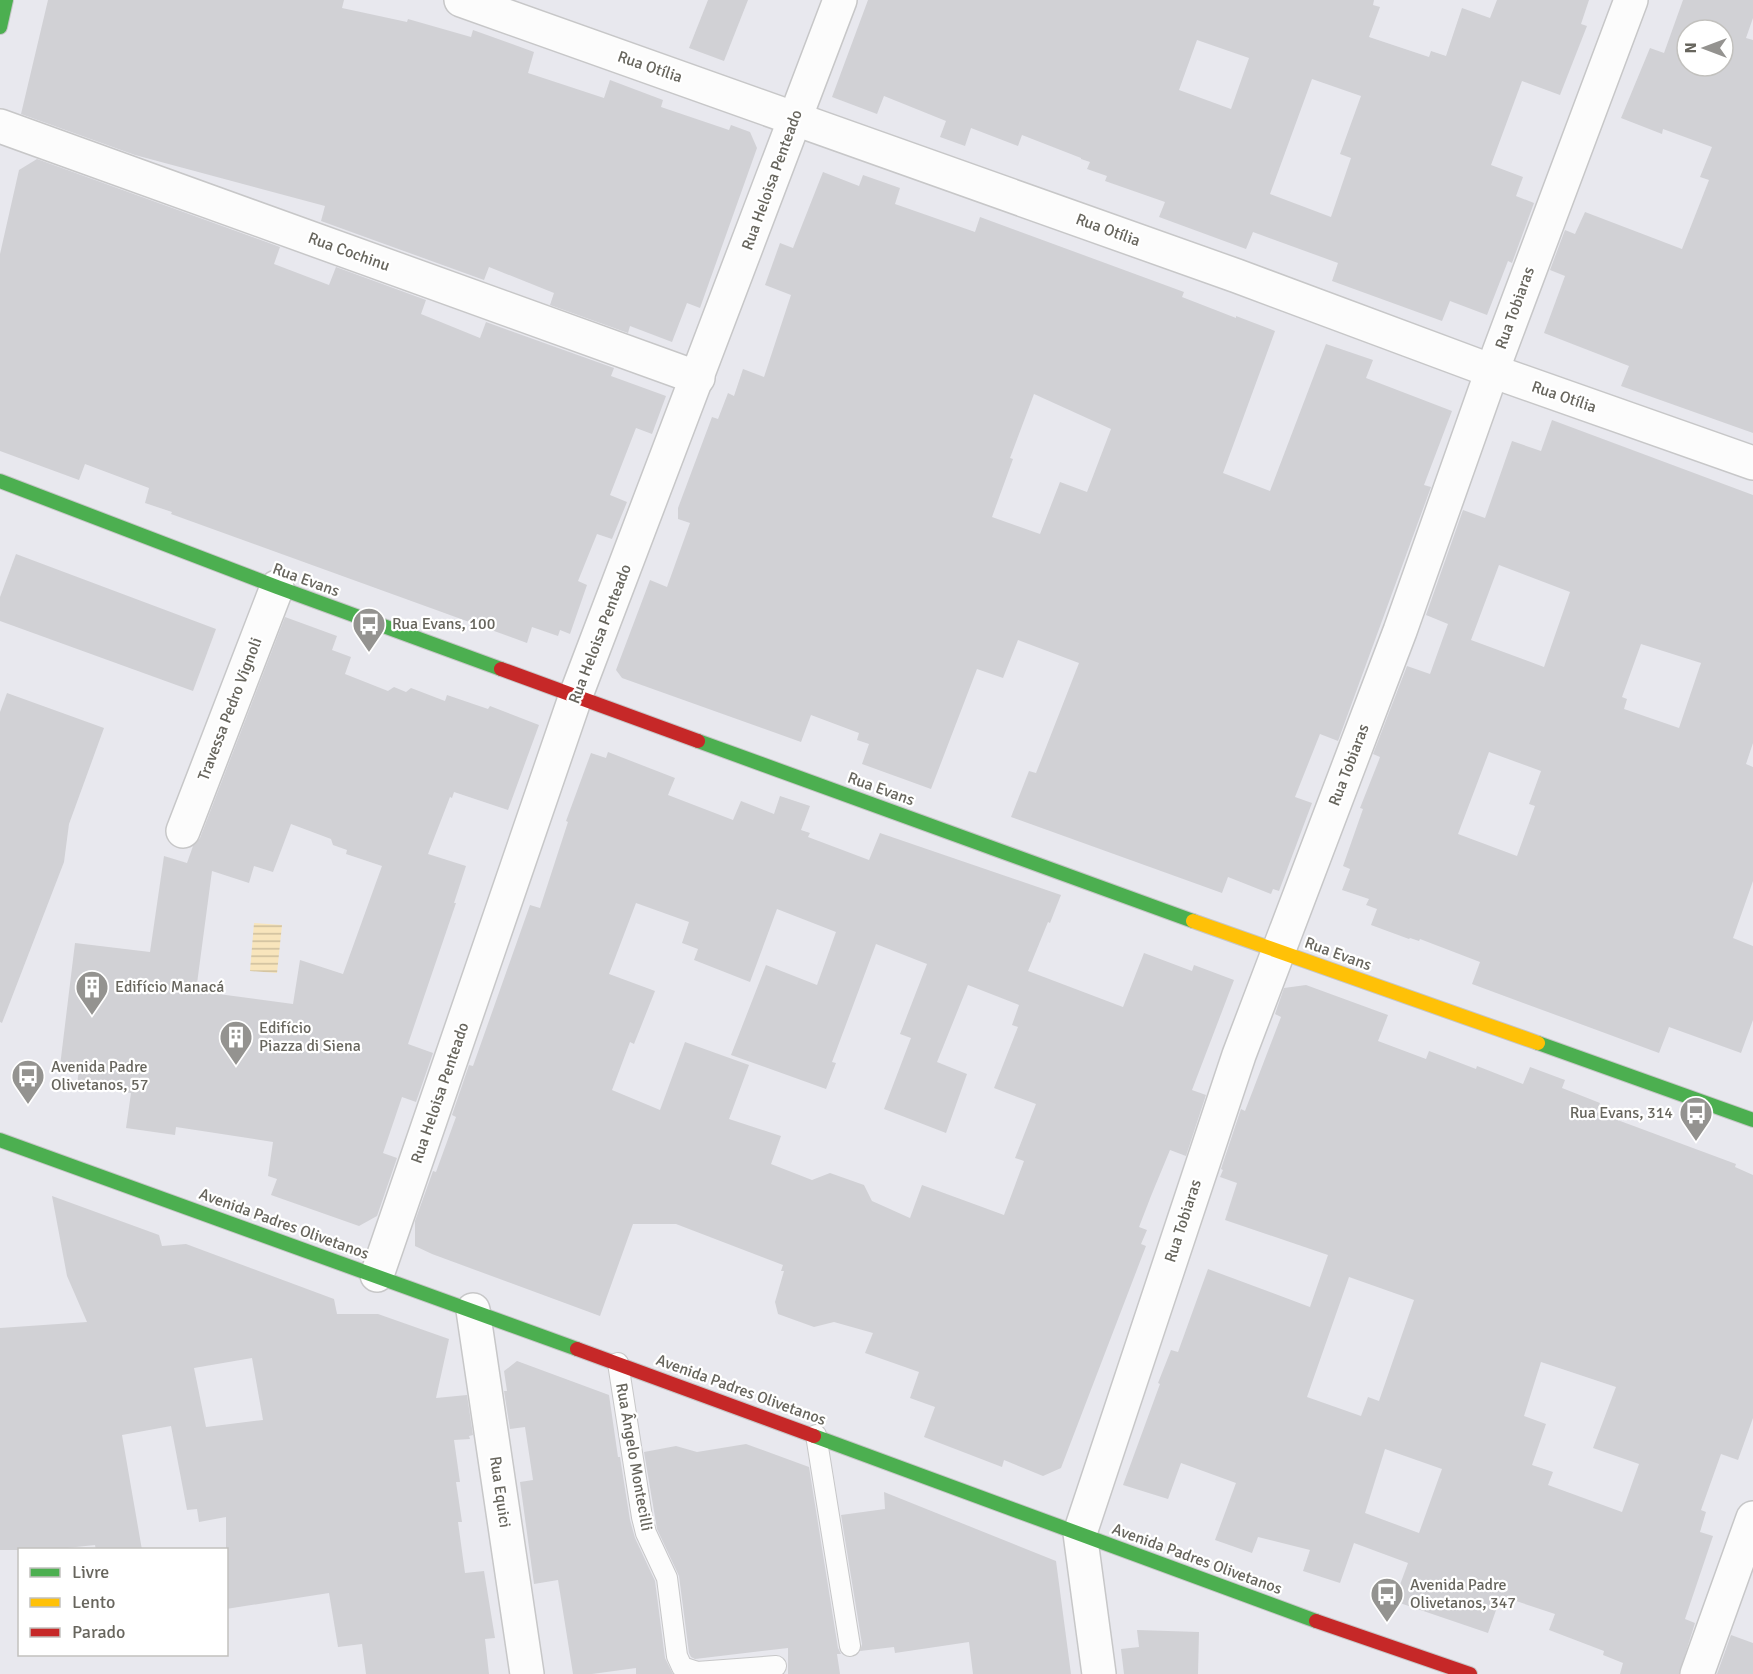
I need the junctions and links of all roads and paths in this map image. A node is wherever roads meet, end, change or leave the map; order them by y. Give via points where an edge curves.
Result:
1 (840, 0) edge
2 (1630, 0) edge
3 (467, 1) edge
4 (795, 118) junction
5 (0, 126) edge
6 (1492, 371) junction
7 (698, 378) junction
8 (1753, 463) edge
9 (0, 481) edge
10 (278, 587) junction
11 (576, 695) junction
12 (183, 831) dead end
13 (1279, 950) junction
14 (1753, 1120) edge
15 (0, 1140) edge
16 (377, 1275) junction
17 (473, 1310) junction
18 (618, 1363) junction
19 (816, 1435) junction
20 (1753, 1518) edge
21 (1080, 1533) junction
22 (850, 1646) dead end
23 (776, 1666) dead end
24 (527, 1674) edge
25 (1098, 1674) edge
26 (1470, 1674) edge
27 (1697, 1674) edge

1 - 4 street, Rua Heloisa Penteado
2 - 6 street, Rua Tobiaras
3 - 4 street, Rua Otília
4 - 6 street, Rua Otília
4 - 7 street, Rua Heloisa Penteado
5 - 7 street, Rua Cochinu
6 - 8 street, Rua Otília
6 - 13 street, Rua Tobiaras via 1400,631
7 - 11 street, Rua Heloisa Penteado
9 - 10 street, Rua Evans
10 - 11 street, Rua Evans
10 - 12 street, Travessa Pedro Vignoli
11 - 13 street, Rua Evans
11 - 16 street, Rua Heloisa Penteado
13 - 14 street, Rua Evans
13 - 21 street, Rua Tobiaras via 1239,1054
15 - 16 street, Avenida Padres Olivetanos
16 - 17 street, Avenida Padres Olivetanos
17 - 18 street, Avenida Padres Olivetanos
17 - 24 street, Rua Equici
18 - 19 street, Avenida Padres Olivetanos
18 - 23 lane, Rua Ângelo Montecilli via 642,1517 667,1578 677,1656 682,1667 697,1672
19 - 21 street, Avenida Padres Olivetanos
19 - 22 lane
20 - 27 street
21 - 25 street
21 - 26 street, Avenida Padres Olivetanos

